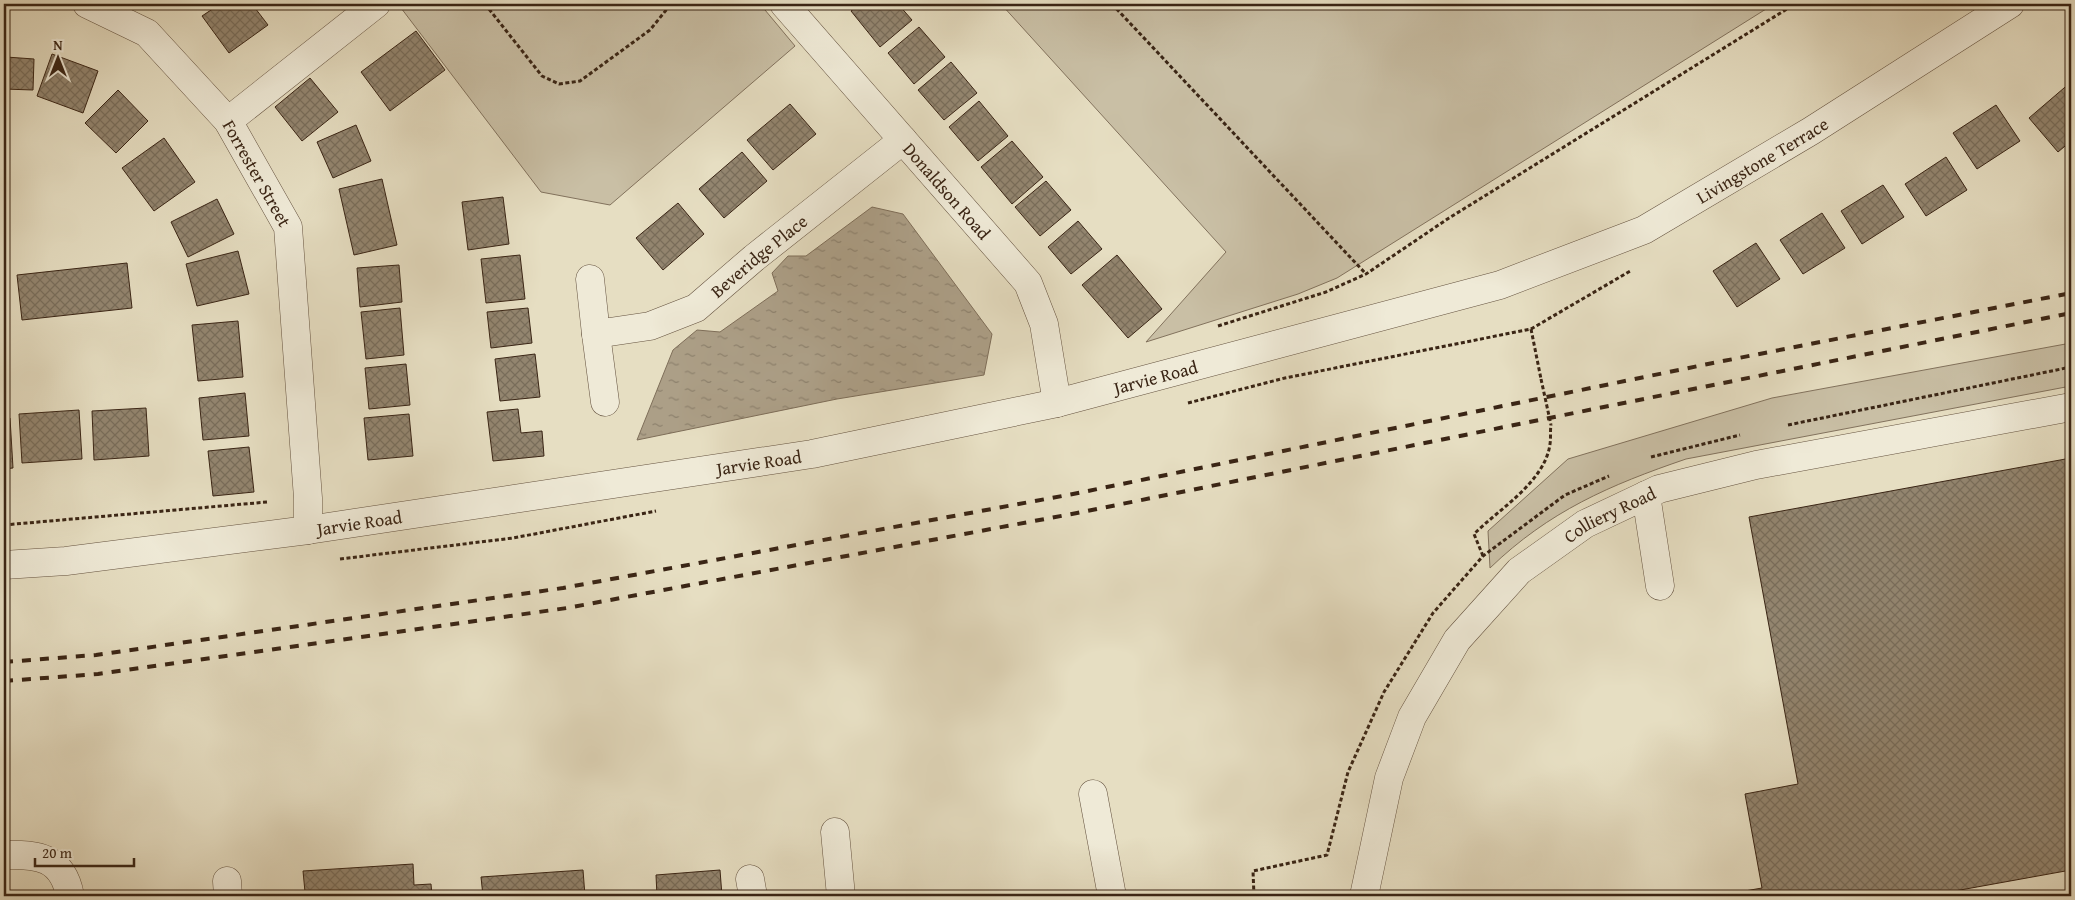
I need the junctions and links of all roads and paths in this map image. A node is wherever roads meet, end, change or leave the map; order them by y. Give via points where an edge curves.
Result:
1 (87, 4) edge
2 (376, 4) edge
3 (485, 4) edge
4 (671, 4) edge
5 (784, 4) edge
6 (1112, 4) edge
7 (1795, 4) edge
8 (2010, 4) edge
9 (228, 121) junction
10 (903, 140) junction
11 (1366, 274) junction
12 (590, 279) dead end
13 (1500, 285) joint
14 (1213, 327) dead end
15 (596, 334) junction
16 (2071, 367) edge
17 (1541, 378) dead end
18 (605, 402) dead end
19 (1057, 403) junction
20 (2071, 407) edge
21 (1782, 426) dead end
22 (1745, 434) dead end
23 (1645, 460) dead end
24 (1610, 476) dead end
25 (1646, 495) junction
26 (308, 498) junction
27 (4, 525) edge
28 (308, 530) junction
29 (1483, 556) junction
30 (4, 564) edge
31 (1660, 586) dead end
32 (1093, 794) dead end
33 (835, 832) dead end
34 (4, 855) edge
35 (70, 896) edge
36 (841, 896) edge
37 (1112, 896) edge
38 (1254, 896) edge
39 (1364, 896) edge

1 - 9 street, Forrester Street via 147,33
2 - 9 street
3 - 4 path via 542,76 559,84 580,81 650,30
5 - 10 street, Donaldson Road
6 - 11 path
7 - 11 path via 1449,218
8 - 13 street, Livingstone Terrace via 1811,131 1644,230
9 - 26 street, Forrester Street via 288,227
10 - 15 street, Beveridge Place via 696,308 650,326
10 - 19 street, Donaldson Road via 1028,283 1044,324
11 - 14 path via 1326,292
12 - 15 street
13 - 19 street, Jarvie Road
15 - 18 street
16 - 21 path
17 - 29 path, bridge via 1550,424 1550,445 1542,465 1524,490 1474,534
19 - 28 street, Jarvie Road via 812,454
20 - 25 street, Colliery Road via 1756,464
22 - 23 path
24 - 29 path via 1565,495
25 - 31 street
25 - 39 street, Colliery Road via 1585,524 1519,571 1456,640 1412,716 1389,778
26 - 27 path
26 - 28 street, Forrester Street
28 - 30 street, Jarvie Road via 66,561
29 - 38 path via 1433,613 1384,692 1348,772 1327,855 1253,871
32 - 37 street
33 - 36 street
34 - 35 street via 28,854 52,862 68,886

